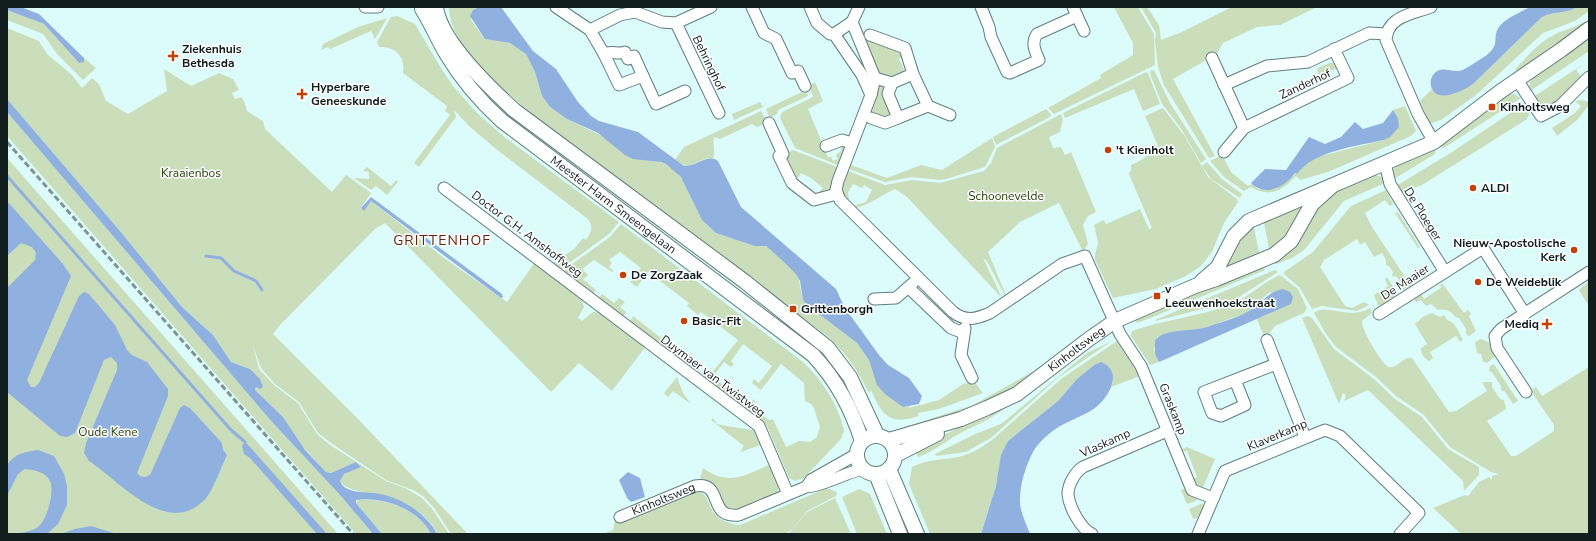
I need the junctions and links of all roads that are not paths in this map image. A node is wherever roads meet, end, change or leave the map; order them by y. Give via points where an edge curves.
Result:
1 (365, 7) edge
2 (378, 7) edge
3 (425, 7) edge
4 (752, 7) edge
5 (810, 7) edge
6 (859, 7) edge
7 (981, 7) edge
8 (1431, 7) edge
9 (561, 8) edge
10 (707, 8) edge
11 (1075, 12) edge
12 (852, 22) junction
13 (676, 23) junction
14 (1589, 28) edge
15 (590, 30) junction
16 (1084, 31) dead end
17 (834, 34) junction
18 (1386, 34) junction
19 (1589, 34) edge
20 (870, 35) dead end
21 (1334, 50) junction
22 (1561, 50) junction
23 (604, 54) junction
24 (1212, 58) dead end
25 (913, 74) junction
26 (643, 76) junction
27 (1589, 77) edge
28 (875, 78) junction
29 (1517, 80) junction
30 (892, 83) junction
31 (1224, 85) junction
32 (805, 86) dead end
33 (685, 91) dead end
34 (871, 96) junction
35 (928, 106) junction
36 (719, 113) dead end
37 (950, 115) dead end
38 (871, 118) dead end
39 (898, 118) junction
40 (768, 123) dead end
41 (1244, 128) junction
42 (1434, 142) junction
43 (852, 143) junction
44 (826, 146) dead end
45 (1224, 152) dead end
46 (1385, 163) junction
47 (1332, 186) junction
48 (444, 188) dead end
49 (837, 194) junction
50 (1445, 272) junction
51 (1589, 272) edge
52 (918, 278) junction
53 (1195, 286) junction
54 (909, 288) junction
55 (874, 299) dead end
56 (593, 301) joint
57 (1379, 314) dead end
58 (1525, 314) junction
59 (967, 319) junction
60 (1115, 322) junction
61 (964, 334) junction
62 (1267, 340) dead end
63 (1276, 364) junction
64 (972, 378) dead end
65 (1235, 380) dead end
66 (1526, 392) dead end
67 (961, 419) junction
68 (1168, 430) junction
69 (1305, 437) junction
70 (883, 438) junction
71 (862, 441) junction
72 (857, 454) junction
73 (896, 455) junction
74 (863, 469) junction
75 (889, 469) junction
76 (876, 474) junction
77 (806, 487) junction
78 (788, 494) junction
79 (1213, 498) junction
80 (620, 517) dead end
81 (900, 534) edge
82 (917, 534) edge
83 (1092, 534) edge
84 (1198, 534) edge
85 (1400, 534) edge

1 - 2 street
3 - 70 street, Meester Harm Smeengelaan via 488,86 514,110 744,281 828,348 850,377
3 - 71 street, Meester Harm Smeengelaan via 446,54 473,92 502,121 813,355 847,401
4 - 32 street via 764,33 776,39 792,73 798,71
5 - 17 street via 816,23 830,34
6 - 12 street
7 - 11 street via 990,37 1007,72 1010,73 1039,60 1034,48 1037,34
8 - 18 street via 1394,22
9 - 15 street
10 - 13 street
11 - 16 street
12 - 17 street
12 - 28 street
13 - 15 street via 666,23 635,12 620,15
13 - 36 street, Behringhof
14 - 22 street, Kinholtsweg
15 - 23 street
17 - 34 street via 862,75
18 - 21 street, Zanderhof via 1369,33
18 - 42 street via 1387,44 1418,114
19 - 22 street, Kinholtsweg
20 - 25 street via 905,48
21 - 31 street, Zanderhof via 1308,62 1267,66
21 - 41 street, Zanderhof via 1348,78
22 - 29 street, Kinholtsweg
23 - 26 street via 609,51 621,54 625,52 628,59 634,56
23 - 26 street via 619,85
24 - 31 street
25 - 30 street
25 - 35 street
26 - 33 street via 656,104
27 - 29 street via 1560,106 1541,116
28 - 30 street
28 - 34 street
29 - 42 street, Kinholtsweg
30 - 39 street via 888,94
31 - 41 street
34 - 43 street
35 - 37 street
35 - 39 street
38 - 39 street via 885,123
40 - 49 street via 783,154 779,156 792,183 814,200
41 - 45 street, Zanderhof
42 - 46 street, Kinholtsweg
43 - 44 street via 842,140
43 - 49 street via 838,181
46 - 47 street, Kinholtsweg
46 - 50 street, De Ploeger via 1390,184
47 - 53 street, Kinholtsweg via 1249,222 1234,236 1218,267
47 - 53 street, Kinholtsweg via 1312,204 1296,234 1280,252 1216,280
48 - 56 street, Doctor G.H. Amshoffweg
49 - 52 street via 842,203
50 - 57 street, De Maaier
50 - 58 street via 1483,248
51 - 58 street
52 - 54 street
52 - 59 street via 953,312
53 - 60 street, Kinholtsweg
54 - 55 street via 896,298
54 - 61 street via 950,328
56 - 78 street, Duymaer van Twistweg via 759,426
58 - 66 street via 1497,332 1495,340 1497,348
59 - 60 street, Graskamp via 990,313 1062,264 1085,256
59 - 61 street
60 - 67 street, Kinholtsweg via 1017,394
60 - 68 street, Graskamp via 1141,366
61 - 64 street via 961,355
62 - 63 street
63 - 65 street
63 - 69 street
67 - 70 street, Kinholtsweg
67 - 73 street, Kinholtsweg
68 - 79 street, Graskamp via 1192,490
68 - 83 street, Vlaskamp via 1083,467 1076,473 1068,492 1069,498 1081,526
69 - 79 street, Klaverkamp via 1225,471
69 - 85 street, Klaverkamp via 1325,430 1340,436 1419,513
70 - 71 street via 869,436
70 - 73 street via 894,447
71 - 72 street
72 - 74 street via 858,462
72 - 77 street, Kinholtsweg via 811,480
73 - 75 street
74 - 76 street
74 - 77 street, Kinholtsweg via 848,472 814,487
75 - 76 street
75 - 82 street
76 - 81 street
77 - 78 street, Kinholtsweg
78 - 80 street, Kinholtsweg via 739,515 730,516 723,513 709,488 703,485 695,486
79 - 84 street, Klaverkamp

